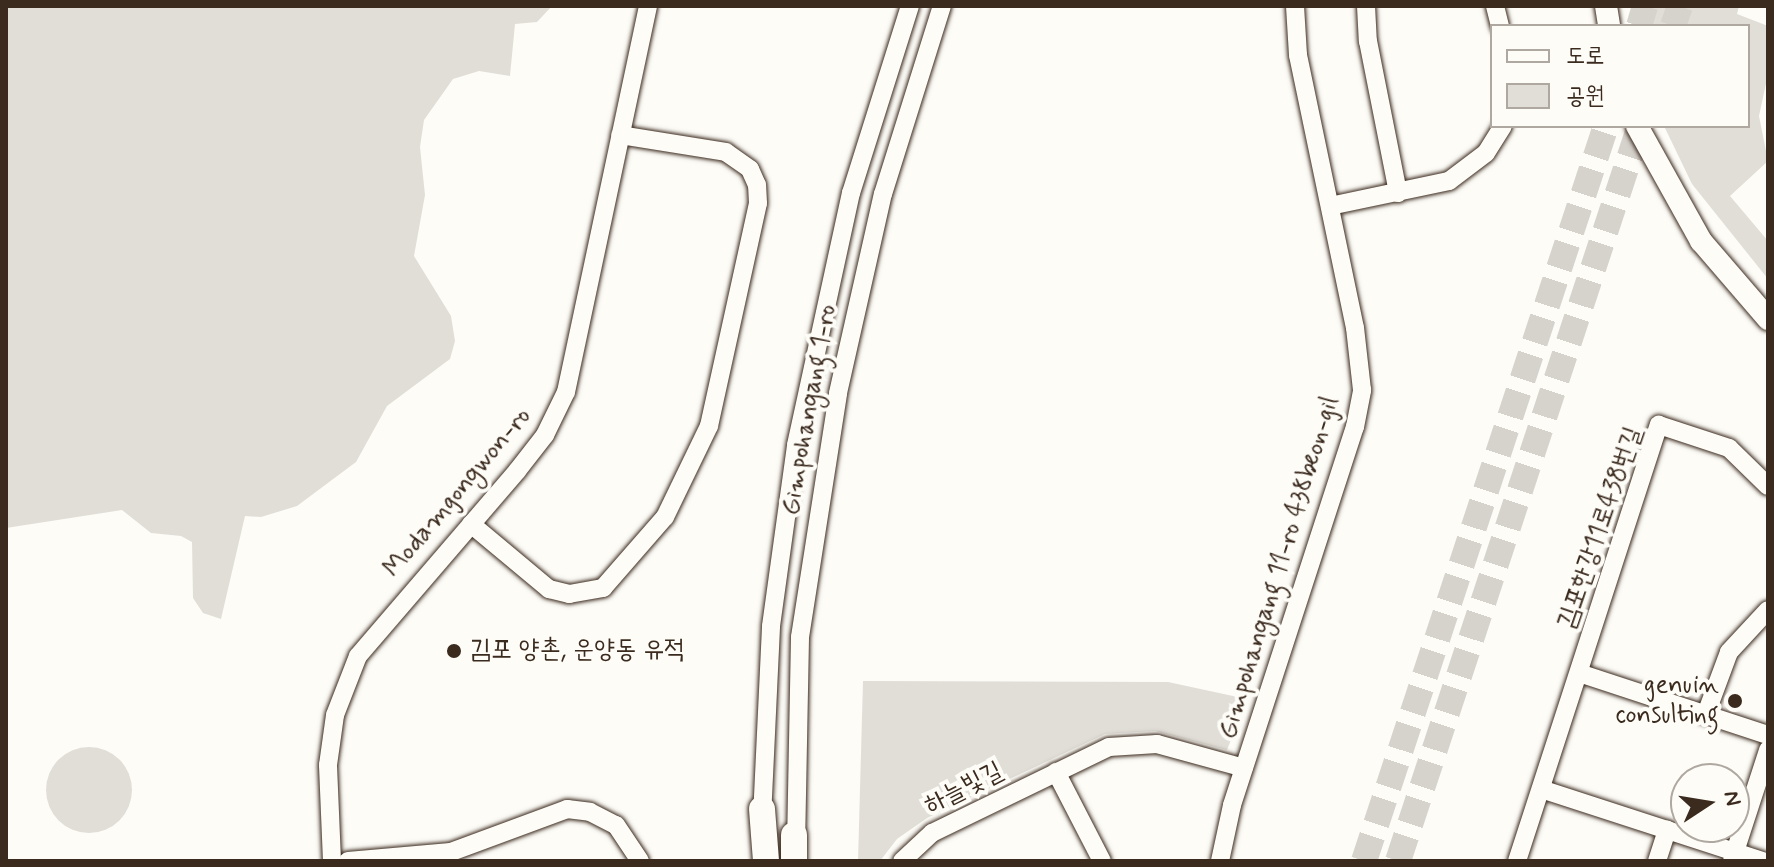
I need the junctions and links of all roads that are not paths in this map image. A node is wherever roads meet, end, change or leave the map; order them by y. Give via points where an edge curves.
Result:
1 (648, 6) edge
2 (910, 6) edge
3 (942, 6) edge
4 (1295, 6) edge
5 (1366, 6) edge
6 (1502, 128) edge
7 (1638, 128) edge
8 (620, 135) junction
9 (1398, 193) junction
10 (1330, 206) junction
11 (1768, 319) edge
12 (1768, 486) edge
13 (471, 524) junction
14 (1768, 610) edge
15 (1579, 673) junction
16 (1706, 714) junction
17 (1768, 735) edge
18 (1768, 750) edge
19 (1244, 768) junction
20 (1056, 772) junction
21 (1541, 789) junction
22 (762, 809) joint
23 (1667, 830) junction
24 (795, 852) edge
25 (1734, 856) edge
26 (332, 861) edge
27 (348, 861) edge
28 (640, 861) edge
29 (763, 861) edge
30 (902, 861) edge
31 (1102, 861) edge
32 (1220, 861) edge
33 (1517, 861) edge
34 (1657, 861) edge
35 (1763, 861) edge

1 - 8 street, Modamgongwon-ro
2 - 22 street, Gimpohangang 1-ro via 851,193 796,445 771,626
3 - 24 street, Gimpohangang 1-ro via 883,194 835,408 800,637
4 - 10 street, Gimpohangang 11-ro 438beon-gil via 1298,55
5 - 9 street
6 - 9 street via 1486,153 1463,174
7 - 11 main road via 1701,241
8 - 13 street, Modamgongwon-ro via 566,392 545,435
8 - 13 street via 726,152 750,169 757,185 758,203 717,397 698,456 645,545 603,588 569,594 549,589
9 - 10 street
10 - 19 street, Gimpohangang 11-ro 438beon-gil via 1360,356 1360,409
12 - 15 street, 김포한강11로438번길 via 1729,448 1659,425
13 - 26 street, Modamgongwon-ro via 375,632 347,680 328,765
14 - 16 street via 1729,652
15 - 16 street
15 - 21 street, 김포한강11로438번길
16 - 17 street
18 - 25 street
19 - 20 street, 하늘빛길 via 1182,749 1134,743 1109,747
19 - 32 street, Gimpohangang 11-ro 438beon-gil
20 - 30 street, 하늘빛길 via 932,833
20 - 31 street
21 - 23 street
21 - 33 street, 김포한강11로438번길
22 - 29 highway
23 - 25 street
23 - 34 street
25 - 35 street
27 - 28 street via 451,852 567,809 590,812 616,825

